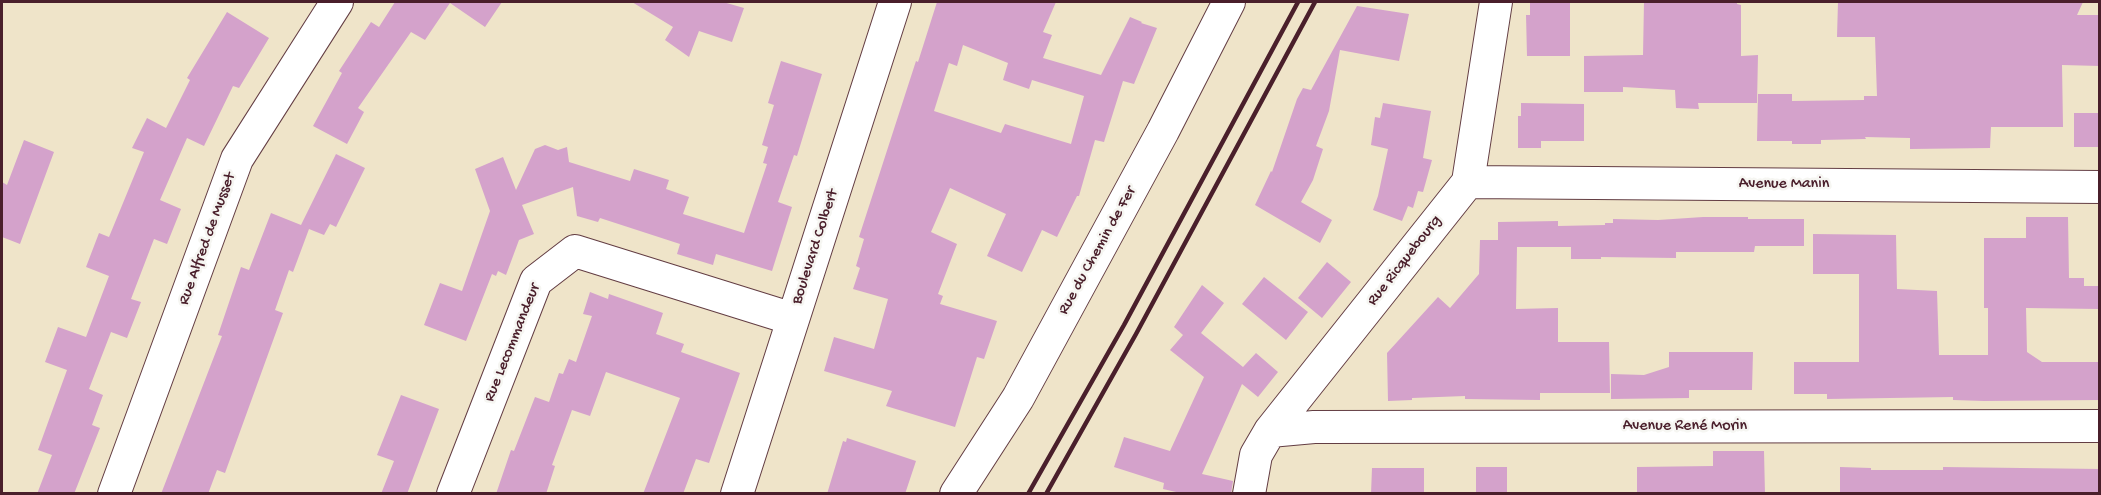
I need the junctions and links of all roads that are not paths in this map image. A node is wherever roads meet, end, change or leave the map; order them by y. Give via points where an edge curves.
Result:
1 (337, 2) edge
2 (895, 2) edge
3 (1229, 2) edge
4 (1496, 2) edge
5 (1468, 182) junction
6 (2100, 187) edge
7 (793, 319) junction
8 (2100, 426) edge
9 (1270, 431) junction
10 (114, 494) edge
11 (453, 494) edge
12 (737, 494) edge
13 (956, 494) edge
14 (1249, 494) edge

1 - 10 street, Rue Alfred de Musset via 237,159
2 - 7 street, Boulevard Colbert
3 - 13 street, Rue du Chemin de Fer via 1024,388
4 - 5 street, Rue Ricquebourg
5 - 6 street, Avenue Manin
5 - 9 street, Rue Ricquebourg
7 - 11 street, Rue Lecommandeur via 575,251 536,281
7 - 12 street, Boulevard Colbert
8 - 9 street, Avenue René Morin via 1314,427
9 - 14 street, Rue Ricquebourg via 1256,455

